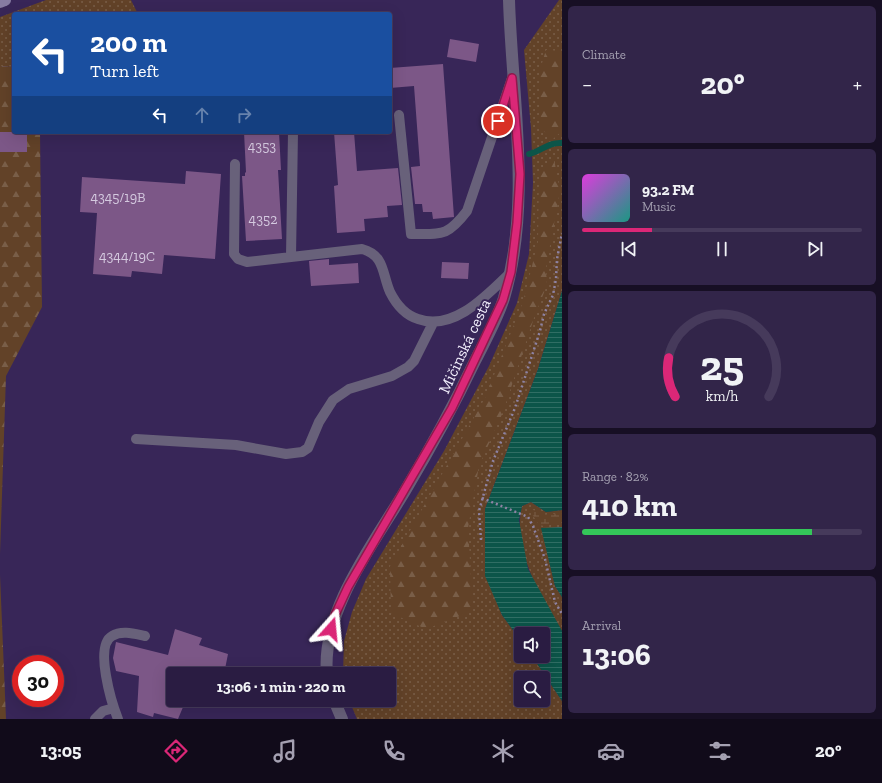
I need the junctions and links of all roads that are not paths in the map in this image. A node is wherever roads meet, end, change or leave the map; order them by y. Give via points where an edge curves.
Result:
1 (5, 0) edge
2 (509, 0) edge
3 (0, 2) edge
4 (512, 78) junction
5 (398, 115) dead end
6 (293, 134) edge
7 (235, 164) dead end
8 (291, 257) junction
9 (511, 272) junction
10 (432, 323) junction
11 (136, 439) dead end
12 (145, 636) dead end
13 (327, 667) edge
14 (337, 707) edge
15 (114, 708) junction
16 (95, 719) edge
17 (118, 719) edge
18 (342, 719) edge

1 - 3 street
2 - 4 street, Mičinská cesta
4 - 5 lane via 467,211 456,226 443,234 411,234
4 - 9 street, Mičinská cesta via 520,174
6 - 8 lane
7 - 8 lane via 234,254 238,259 247,262
8 - 10 lane via 362,249 371,251 378,259 396,302 413,318
9 - 10 lane via 474,306
9 - 13 street, Mičinská cesta via 503,300 452,408 354,576 335,615 327,643
10 - 11 lane via 414,361 408,367 392,376 349,389 333,400 319,422 308,448 302,452 286,454 236,446
12 - 15 lane via 121,632 110,636 105,644 104,662
14 - 18 street
15 - 16 lane via 103,711
15 - 17 lane

